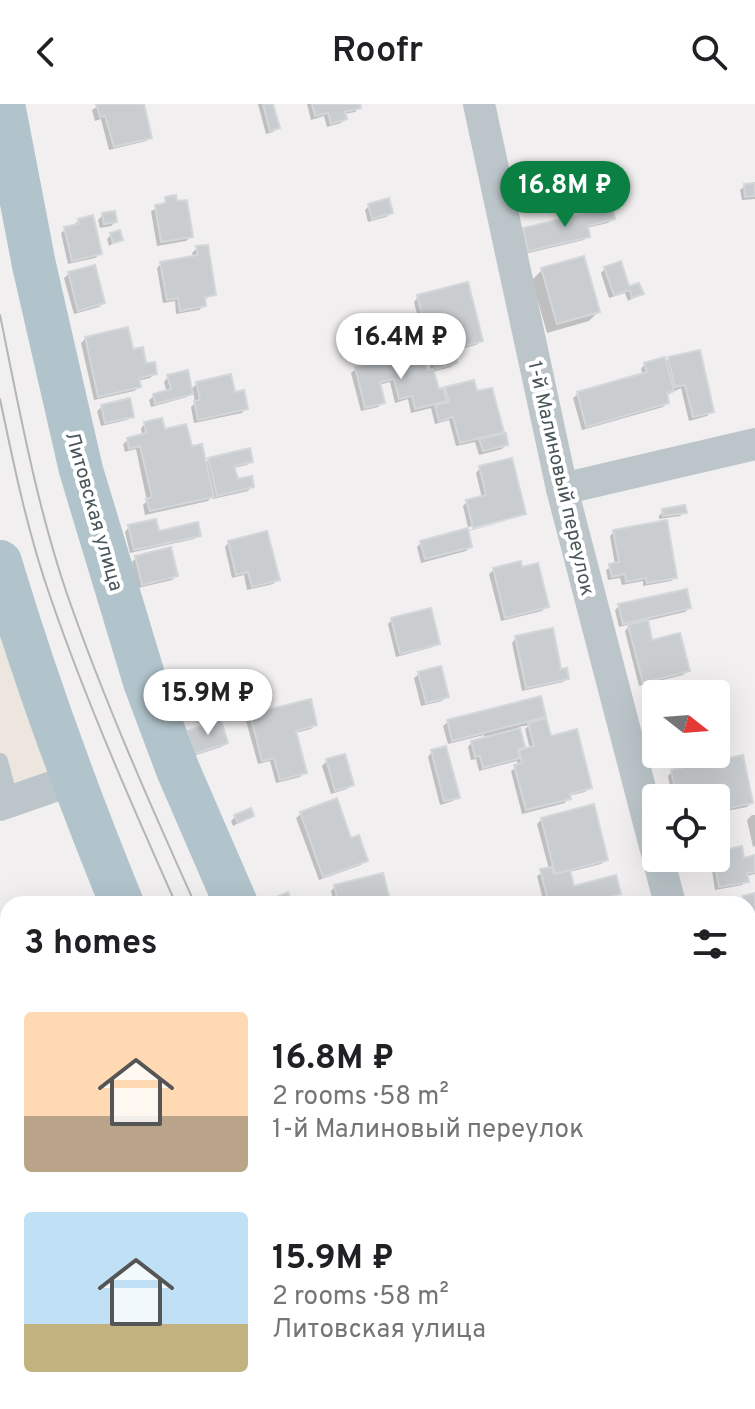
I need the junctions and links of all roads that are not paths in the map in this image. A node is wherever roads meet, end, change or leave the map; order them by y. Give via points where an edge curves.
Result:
1 (3, 104) edge
2 (479, 104) edge
3 (755, 444) edge
4 (562, 489) junction
5 (0, 562) edge
6 (0, 761) edge
7 (72, 780) junction
8 (642, 796) edge
9 (3, 805) edge
10 (662, 872) edge
11 (119, 896) edge
12 (233, 896) edge
13 (668, 896) edge

1 - 12 main road, Литовская улица via 81,470 145,682
2 - 4 street, 1-й Малиновый переулок
3 - 4 street
4 - 8 street, 1-й Малиновый переулок
5 - 7 main road
6 - 9 lane
7 - 9 street
7 - 11 main road
10 - 13 street

